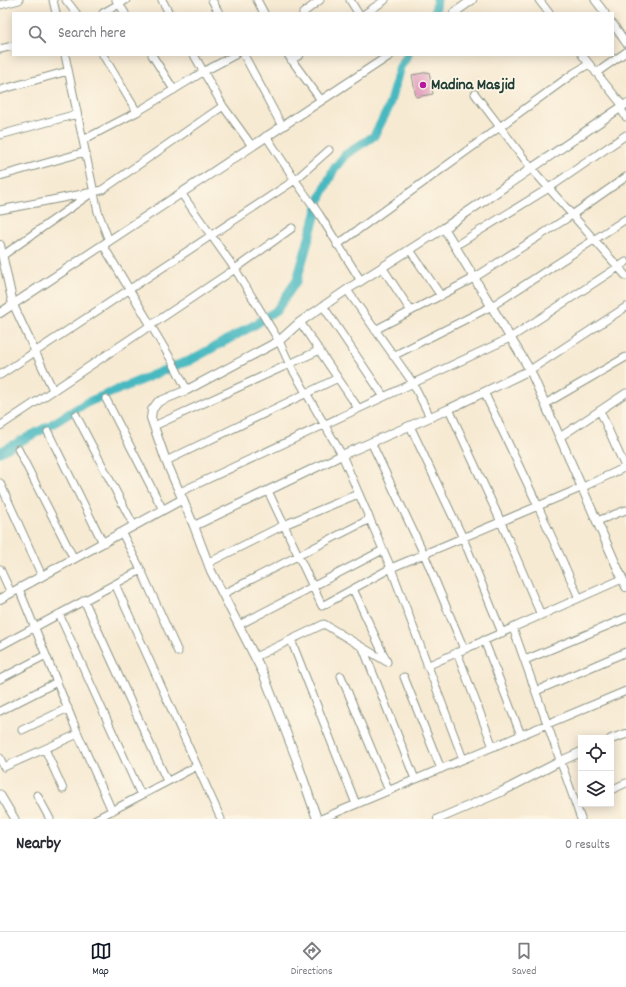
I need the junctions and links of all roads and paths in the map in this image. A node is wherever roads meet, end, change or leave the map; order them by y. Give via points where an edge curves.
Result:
1 (19, 0) edge
2 (53, 0) edge
3 (66, 0) edge
4 (126, 0) edge
5 (162, 0) edge
6 (212, 0) edge
7 (320, 0) edge
8 (350, 0) edge
9 (385, 0) edge
10 (472, 0) edge
11 (540, 0) edge
12 (595, 0) edge
13 (260, 1) edge
14 (118, 2) edge
15 (0, 5) edge
16 (56, 12) edge
17 (75, 12) edge
18 (104, 12) edge
19 (124, 12) edge
20 (168, 12) edge
21 (218, 12) edge
22 (264, 12) edge
23 (304, 12) edge
24 (357, 12) edge
25 (367, 12) edge
26 (455, 12) edge
27 (548, 12) edge
28 (604, 12) edge
29 (614, 25) edge
30 (626, 43) edge
31 (12, 46) edge
32 (0, 50) edge
33 (626, 52) edge
34 (65, 56) edge
35 (103, 56) edge
36 (153, 56) edge
37 (195, 56) edge
38 (233, 56) edge
39 (245, 56) edge
40 (387, 56) edge
41 (583, 56) edge
42 (290, 57) edge
43 (590, 64) junction
44 (68, 71) junction
45 (203, 72) junction
46 (596, 72) junction
47 (0, 90) edge
48 (174, 90) junction
49 (475, 94) dead end
50 (320, 100) junction
51 (223, 106) junction
52 (623, 106) edge
53 (137, 112) junction
54 (77, 114) junction
55 (626, 117) edge
56 (282, 126) junction
57 (500, 127) junction
58 (0, 135) edge
59 (626, 135) edge
60 (266, 136) junction
61 (82, 140) junction
62 (252, 146) junction
63 (329, 150) dead end
64 (85, 152) junction
65 (532, 169) junction
66 (0, 176) edge
67 (626, 176) edge
68 (295, 180) junction
69 (549, 188) junction
70 (94, 192) junction
71 (181, 193) junction
72 (0, 210) edge
73 (572, 215) junction
74 (626, 219) edge
75 (292, 228) dead end
76 (444, 228) junction
77 (211, 235) junction
78 (595, 240) junction
79 (106, 243) junction
80 (0, 245) edge
81 (337, 245) junction
82 (455, 246) junction
83 (410, 250) junction
84 (2, 256) junction
85 (626, 262) edge
86 (382, 267) junction
87 (619, 268) junction
88 (235, 269) junction
89 (626, 276) edge
90 (474, 278) junction
91 (361, 280) junction
92 (129, 290) junction
93 (346, 290) junction
94 (441, 296) junction
95 (13, 304) junction
96 (323, 306) junction
97 (492, 306) junction
98 (626, 307) edge
99 (411, 311) junction
100 (0, 313) edge
101 (300, 322) junction
102 (150, 326) junction
103 (375, 330) junction
104 (510, 338) junction
105 (279, 341) junction
106 (320, 350) junction
107 (35, 352) junction
108 (393, 356) junction
109 (626, 357) edge
110 (290, 365) junction
111 (530, 370) junction
112 (0, 375) edge
113 (338, 378) junction
114 (413, 383) junction
115 (53, 390) junction
116 (187, 390) junction
117 (484, 392) junction
118 (306, 393) junction
119 (626, 393) edge
120 (384, 396) junction
121 (106, 399) dead end
122 (545, 404) junction
123 (358, 408) junction
124 (449, 409) junction
125 (600, 411) junction
126 (76, 415) dead end
127 (430, 417) junction
128 (324, 424) junction
129 (0, 426) edge
130 (154, 426) junction
131 (410, 426) junction
132 (48, 432) dead end
133 (560, 437) junction
134 (371, 442) junction
135 (18, 448) dead end
136 (342, 455) junction
137 (166, 461) junction
138 (626, 468) edge
139 (0, 483) edge
140 (583, 487) junction
141 (268, 490) junction
142 (358, 494) junction
143 (181, 496) junction
144 (538, 506) junction
145 (163, 510) junction
146 (626, 510) edge
147 (370, 519) junction
148 (598, 521) junction
149 (501, 522) junction
150 (284, 525) junction
151 (134, 526) junction
152 (194, 526) junction
153 (122, 534) junction
154 (463, 538) junction
155 (103, 543) junction
156 (383, 550) junction
157 (424, 554) junction
158 (299, 556) junction
159 (74, 559) junction
160 (208, 563) junction
161 (391, 568) junction
162 (0, 569) edge
163 (142, 570) junction
164 (42, 576) junction
165 (625, 583) edge
166 (115, 584) junction
167 (313, 586) junction
168 (19, 589) junction
169 (353, 589) junction
170 (11, 593) junction
171 (223, 594) junction
172 (579, 598) junction
173 (0, 599) edge
174 (84, 600) junction
175 (59, 614) junction
176 (541, 615) junction
177 (626, 618) edge
178 (239, 625) junction
179 (34, 627) junction
180 (513, 628) junction
181 (502, 633) junction
182 (291, 640) junction
183 (484, 640) junction
184 (0, 646) edge
185 (363, 648) junction
186 (460, 651) junction
187 (178, 652) dead end
188 (626, 652) edge
189 (46, 655) junction
190 (255, 657) junction
191 (525, 660) junction
192 (427, 666) junction
193 (341, 676) dead end
194 (404, 677) dead end
195 (0, 679) edge
196 (57, 682) junction
197 (626, 691) edge
198 (536, 692) junction
199 (68, 708) junction
200 (0, 711) edge
201 (547, 724) junction
202 (22, 730) dead end
203 (78, 734) junction
204 (626, 734) edge
205 (521, 735) junction
206 (614, 738) edge
207 (493, 747) junction
208 (45, 749) junction
209 (578, 753) edge
210 (0, 758) edge
211 (464, 759) junction
212 (560, 761) junction
213 (196, 766) junction
214 (441, 769) junction
215 (415, 779) junction
216 (167, 781) junction
217 (626, 784) edge
218 (63, 789) dead end
219 (614, 789) edge
220 (389, 791) junction
221 (0, 794) edge
222 (37, 795) dead end
223 (140, 796) junction
224 (356, 804) junction
225 (578, 804) edge
226 (579, 807) edge
227 (112, 811) junction
228 (219, 818) edge
229 (15, 819) edge
230 (50, 819) edge
231 (96, 819) edge
232 (317, 819) edge
233 (321, 819) edge
234 (438, 819) edge
235 (581, 819) edge

1 - 15 street
2 - 16 street
3 - 17 street
4 - 14 street
5 - 20 street
6 - 21 street
7 - 23 street
8 - 24 street
9 - 25 street
10 - 26 street
11 - 27 street
12 - 28 street
13 - 22 street
14 - 18 street
14 - 19 street
29 - 30 street
31 - 32 street
33 - 46 street
34 - 44 street
35 - 53 street
36 - 48 street
37 - 45 street
38 - 45 street
39 - 56 street
40 - 50 street
41 - 43 street
42 - 50 street
43 - 46 street
43 - 57 street
44 - 47 street
44 - 54 street
45 - 48 street
45 - 51 street
46 - 52 street
48 - 53 street
49 - 57 street
50 - 56 street
51 - 62 street
51 - 70 street via 102,190
52 - 55 street
52 - 65 street
53 - 61 street
54 - 58 street
54 - 61 street
56 - 60 street
57 - 65 street
57 - 81 street
59 - 69 street
60 - 62 street
60 - 68 street
61 - 64 street
62 - 71 street
63 - 68 street
64 - 66 street
64 - 70 street
65 - 69 street
65 - 76 street
67 - 73 street
68 - 77 street
68 - 81 street
69 - 73 street
69 - 82 street
70 - 72 street
70 - 79 street
70 - 84 street
71 - 77 street
71 - 79 street
73 - 78 street
73 - 90 street
74 - 78 street
75 - 88 street
76 - 82 street
76 - 83 street
77 - 88 street
77 - 92 street
78 - 87 street
78 - 97 street
79 - 92 street
79 - 95 street
80 - 84 street
81 - 91 street
82 - 90 street
83 - 86 street
83 - 94 street
84 - 95 street
85 - 87 street
86 - 91 street
86 - 99 street
87 - 89 street
87 - 104 street
88 - 102 street
88 - 105 street
90 - 94 street
90 - 97 street
91 - 93 street
92 - 102 street
92 - 107 street
93 - 96 street
93 - 103 street
94 - 99 street
95 - 100 street
95 - 107 street
96 - 101 street
96 - 120 street
97 - 104 street
97 - 108 street
98 - 111 street
99 - 103 street
101 - 105 street
101 - 106 street
102 - 115 street
102 - 116 street
103 - 108 street
104 - 111 street
104 - 114 street
105 - 110 street
105 - 116 street
106 - 110 street
106 - 113 street
107 - 112 street
107 - 115 street
108 - 114 street
109 - 122 street
110 - 118 street
110 - 130 street
111 - 117 street
111 - 122 street
113 - 118 street
113 - 123 street
114 - 120 street
114 - 127 street
115 - 129 street
116 - 130 street via 158,402 152,410
117 - 124 street
117 - 144 street
118 - 128 street
118 - 137 street
119 - 125 street
120 - 123 street
121 - 145 street
122 - 133 street
123 - 128 street
124 - 127 street
124 - 149 street
125 - 133 street
125 - 138 street
126 - 151 street
127 - 131 street
128 - 136 street
128 - 143 street
130 - 137 street
131 - 134 street
131 - 154 street
132 - 155 street
133 - 140 street
134 - 136 street
134 - 157 street
135 - 159 street
136 - 141 street
136 - 142 street
137 - 143 street
138 - 140 street
139 - 164 street
140 - 144 street
140 - 148 street
141 - 150 street
141 - 152 street
142 - 147 street
142 - 150 street
143 - 145 street
143 - 152 street
144 - 149 street
144 - 172 street
145 - 151 street
146 - 148 street
147 - 156 street
147 - 158 street
148 - 165 street
149 - 154 street
149 - 176 street
150 - 158 street
150 - 160 street
151 - 153 street
152 - 160 street
153 - 155 street
153 - 163 street
154 - 157 street
154 - 181 street
155 - 159 street
156 - 161 street
156 - 167 street
157 - 161 street
157 - 186 street
158 - 167 street
158 - 171 street
159 - 164 street
160 - 171 street
161 - 169 street
161 - 192 street
162 - 170 street
163 - 166 street
163 - 187 street
164 - 168 street
165 - 172 street
166 - 174 street
166 - 213 street
167 - 169 street via 322,606
167 - 178 street
168 - 170 street
168 - 179 street
169 - 185 street via 387,662
170 - 173 street
171 - 178 street
172 - 176 street
174 - 175 street
174 - 216 street
175 - 179 street
175 - 223 street
176 - 180 street
177 - 191 street
178 - 190 street
179 - 184 street
179 - 189 street
180 - 181 street
180 - 191 street
181 - 183 street
182 - 185 street via 324,624
182 - 190 street
182 - 224 street
183 - 186 street
183 - 205 street
185 - 215 street
186 - 192 street
186 - 207 street
188 - 198 street
189 - 195 street
189 - 196 street
190 - 232 street
191 - 198 street
192 - 211 street
193 - 220 street
194 - 214 street
196 - 199 street
196 - 200 street
197 - 201 street
198 - 201 street
199 - 202 street
199 - 203 street
201 - 205 street
201 - 212 street
203 - 208 street
203 - 227 street
204 - 206 street
205 - 207 street
207 - 211 street
208 - 210 street via 4,767
208 - 218 street
209 - 212 street
211 - 214 street
212 - 225 street
212 - 234 street via 501,792
213 - 216 street
213 - 228 street
214 - 215 street
215 - 220 street
216 - 223 street
217 - 219 street
220 - 224 street
221 - 229 street
222 - 230 street
223 - 227 street
224 - 233 street
226 - 235 street
227 - 231 street

